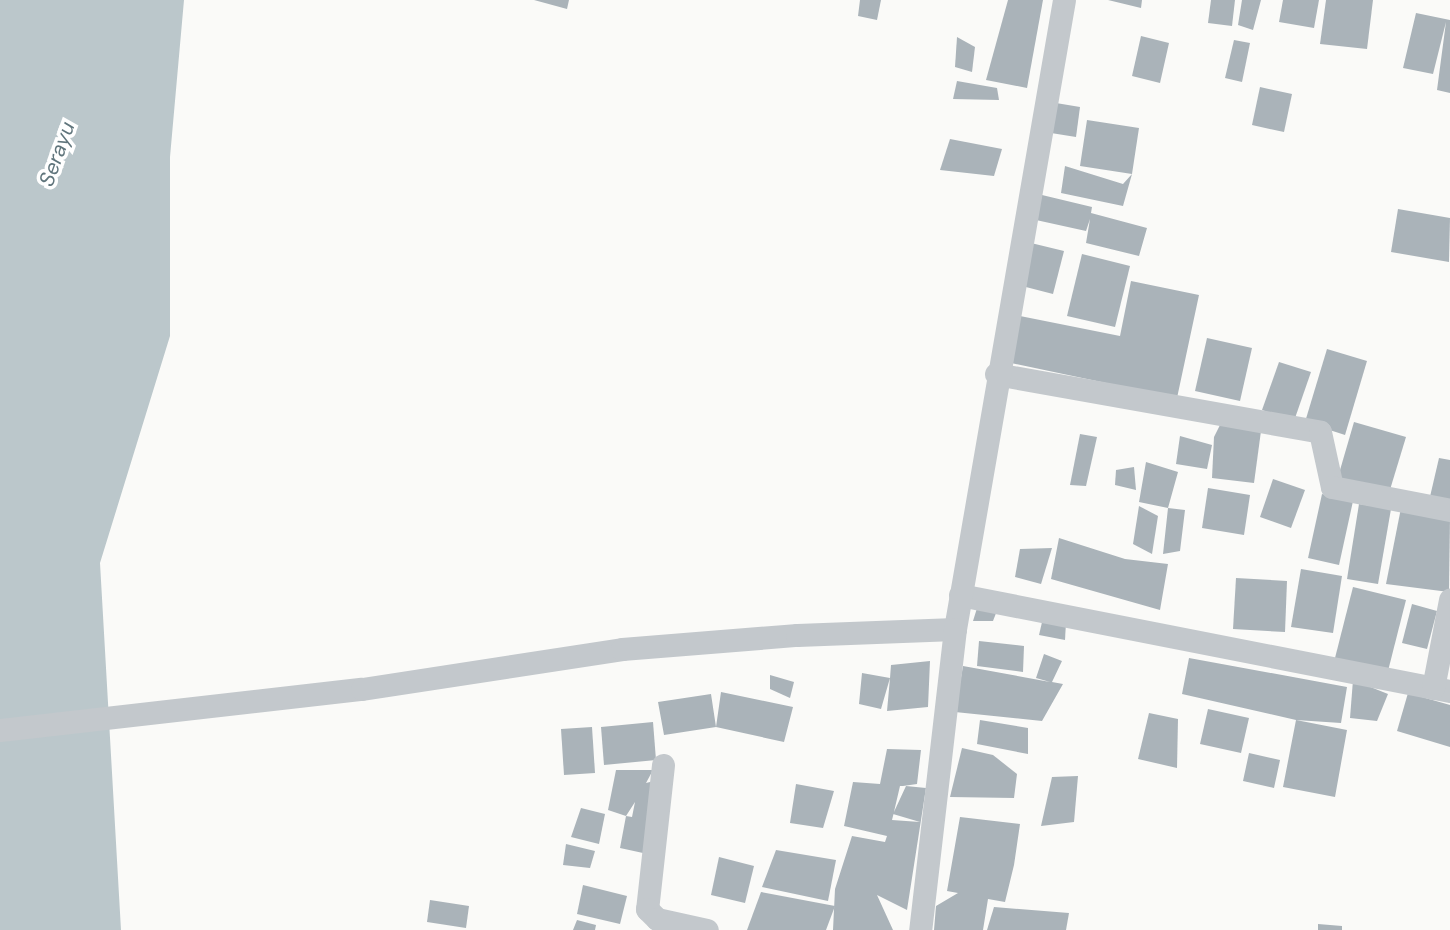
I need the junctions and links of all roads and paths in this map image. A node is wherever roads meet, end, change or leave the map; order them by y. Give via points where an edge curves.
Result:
1 (1064, 0) edge
2 (996, 374) junction
3 (1450, 510) edge
4 (960, 595) junction
5 (1450, 600) edge
6 (956, 629) junction
7 (1442, 690) edge
8 (0, 730) edge
9 (663, 765) dead end
10 (706, 930) edge
11 (920, 930) edge

1 - 2 street
2 - 3 street via 1320,432 1332,487
2 - 4 street
4 - 6 street
4 - 7 street
5 - 7 street
6 - 8 street via 797,635 622,649 362,689
6 - 11 street
9 - 10 street via 647,909 657,919

